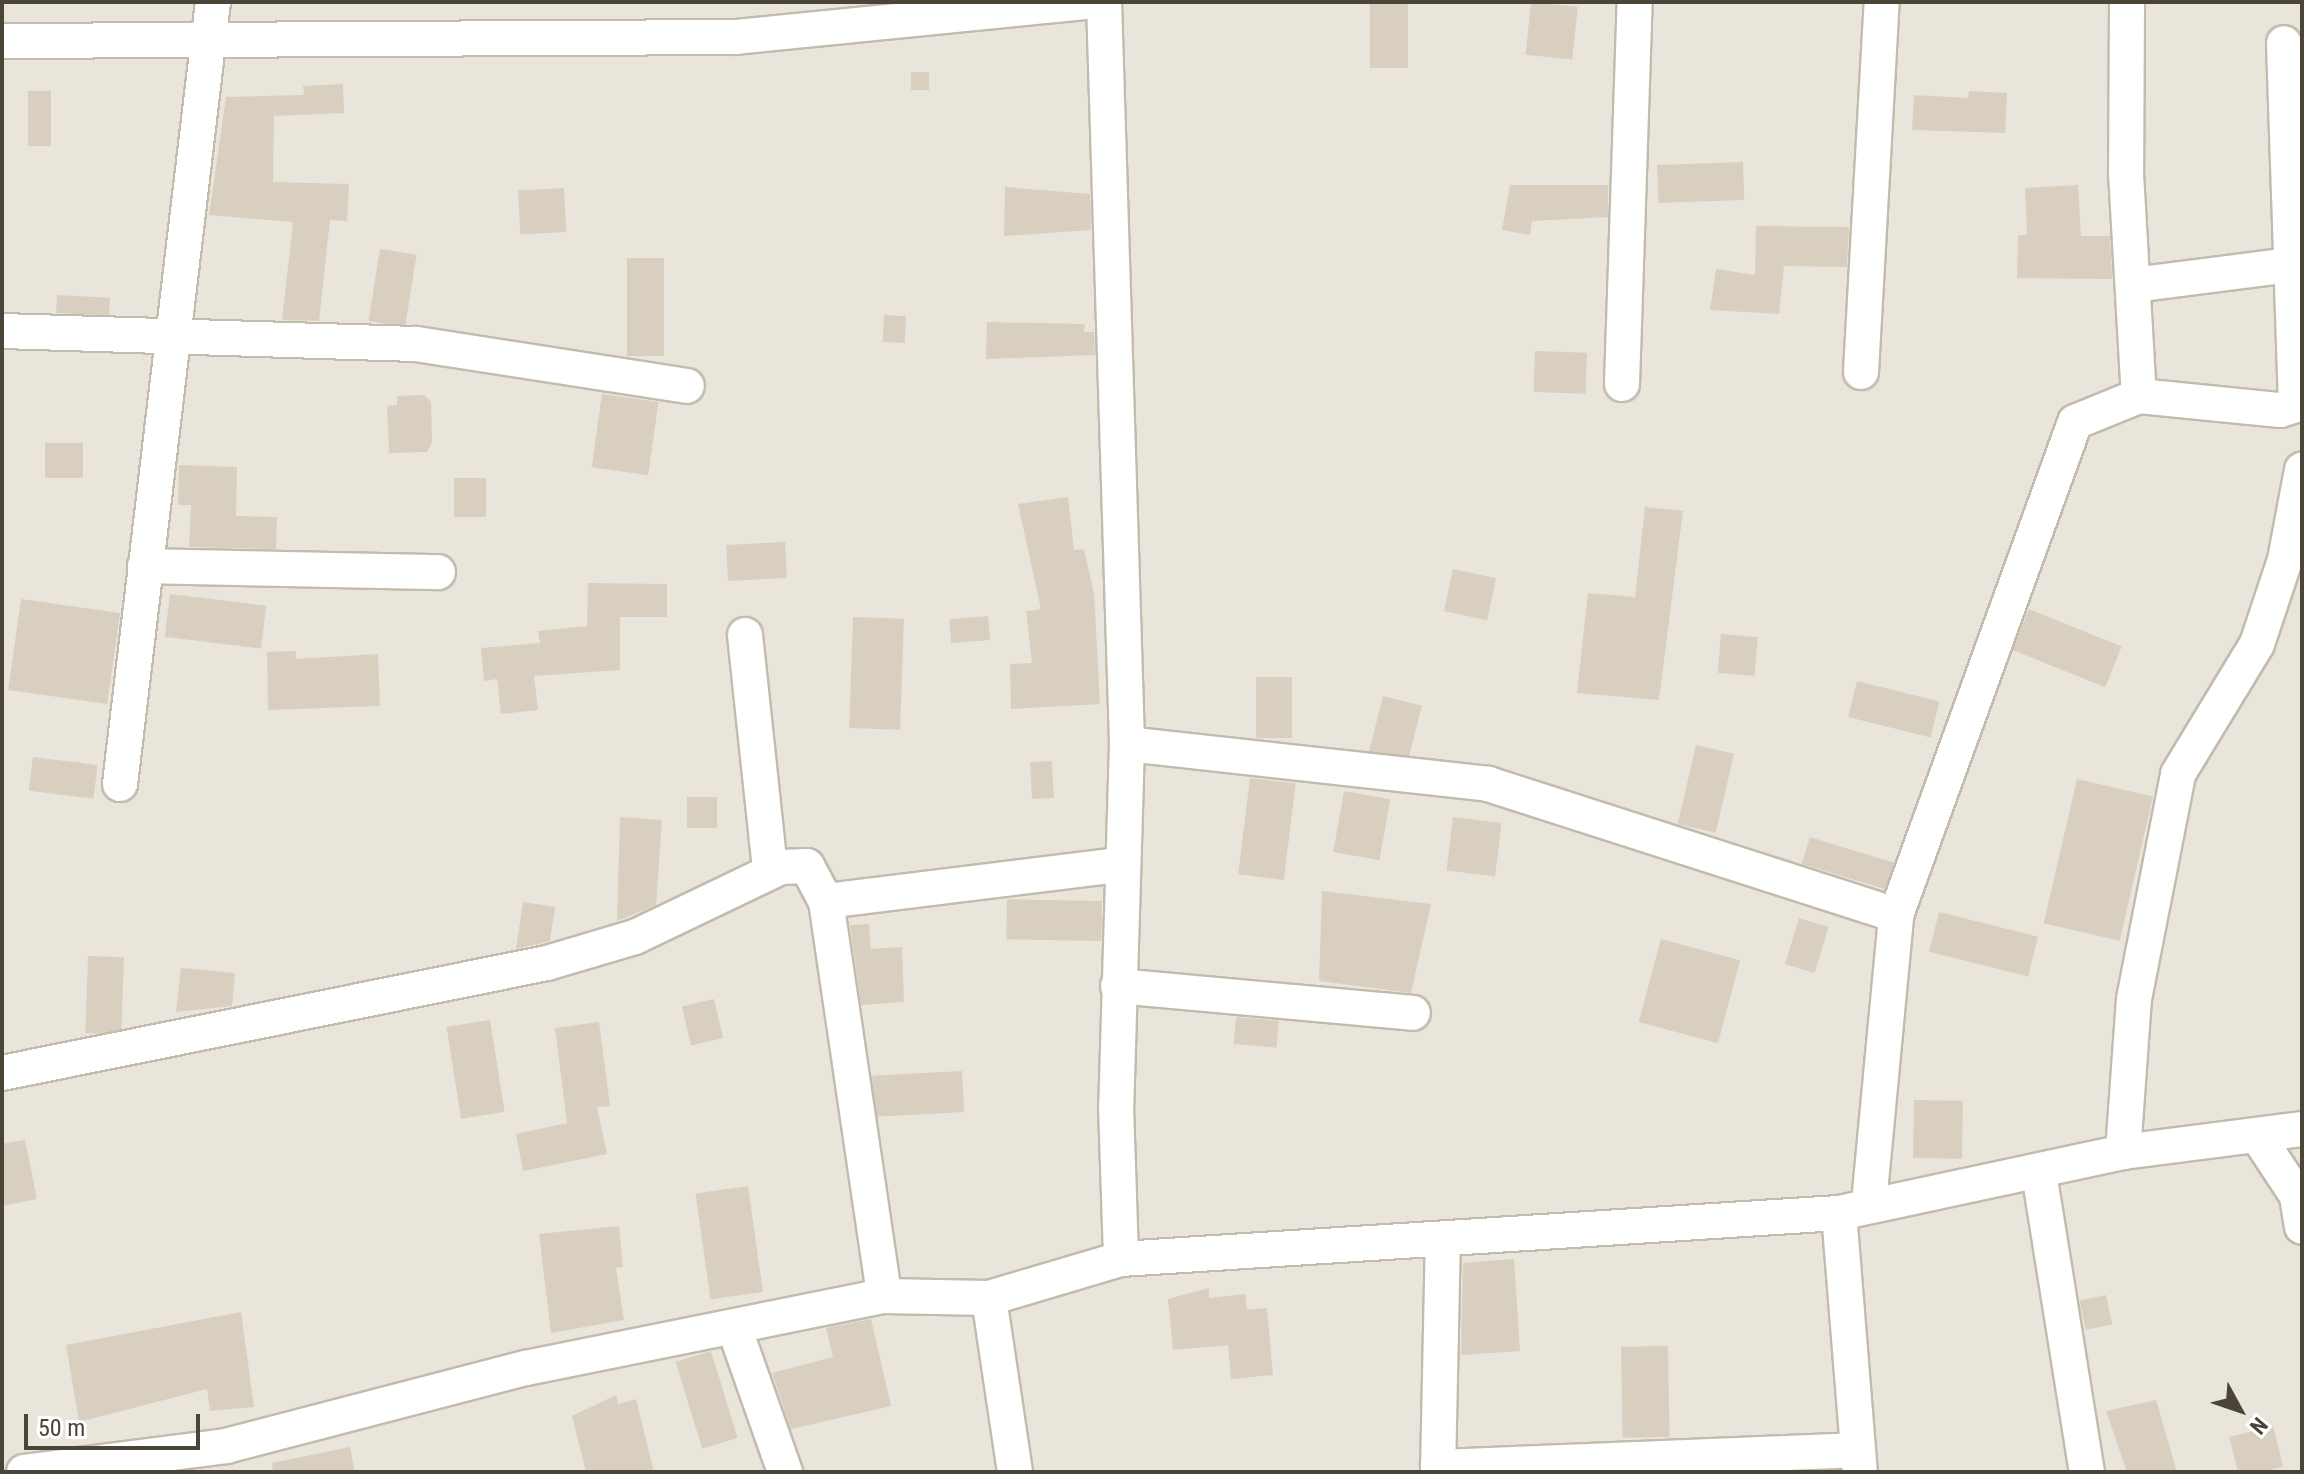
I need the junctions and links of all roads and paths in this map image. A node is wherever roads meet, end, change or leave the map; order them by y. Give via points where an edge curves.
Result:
1 (213, 2) edge
2 (1085, 2) edge
3 (1104, 2) edge
4 (1635, 2) edge
5 (1882, 2) edge
6 (2127, 2) edge
7 (952, 11) edge
8 (211, 38) junction
9 (2, 41) edge
10 (2284, 43) dead end
11 (2290, 265) junction
12 (2134, 285) junction
13 (2, 331) edge
14 (171, 331) junction
15 (1861, 372) dead end
16 (1622, 384) dead end
17 (687, 386) dead end
18 (2139, 396) junction
19 (2299, 415) edge
20 (2302, 470) edge
21 (145, 566) junction
22 (438, 572) dead end
23 (745, 635) dead end
24 (1127, 744) junction
25 (120, 784) dead end
26 (1121, 865) junction
27 (770, 869) junction
28 (826, 901) junction
29 (1896, 915) junction
30 (1118, 986) junction
31 (1413, 1013) dead end
32 (2, 1073) edge
33 (2302, 1129) edge
34 (2257, 1135) junction
35 (2123, 1152) junction
36 (2039, 1173) junction
37 (1854, 1208) junction
38 (2302, 1227) edge
39 (1443, 1241) junction
40 (1121, 1259) junction
41 (884, 1296) junction
42 (989, 1298) junction
43 (735, 1330) junction
44 (229, 1459) edge
45 (1858, 1461) edge
46 (1438, 1469) edge
47 (24, 1472) edge
48 (785, 1472) edge
49 (1015, 1472) edge
50 (2087, 1472) edge

1 - 8 street
2 - 7 street
3 - 24 street
4 - 16 street
5 - 15 street
6 - 12 street
7 - 8 street via 736,37
8 - 9 street
8 - 14 street
10 - 11 street
11 - 12 street
11 - 19 street
12 - 18 street
13 - 14 street
14 - 17 street via 416,344
14 - 21 street
18 - 19 street
18 - 29 street via 2075,422
20 - 35 street via 2285,560 2257,644 2178,774 2134,999
21 - 22 street
21 - 25 street
23 - 27 street
24 - 26 street
24 - 29 street via 1488,784
26 - 28 street
26 - 30 street
27 - 28 street via 807,866
27 - 32 street via 635,937 547,963
28 - 41 street
29 - 37 street
30 - 31 street
30 - 40 street
33 - 34 street
34 - 35 street
34 - 38 street via 2297,1196
35 - 36 street
36 - 37 street
36 - 50 street
37 - 39 street
37 - 45 street
39 - 40 street
39 - 46 street
40 - 42 street
41 - 42 street
41 - 43 street
42 - 49 street
43 - 44 street via 526,1368
43 - 48 street
44 - 47 street
45 - 46 street

